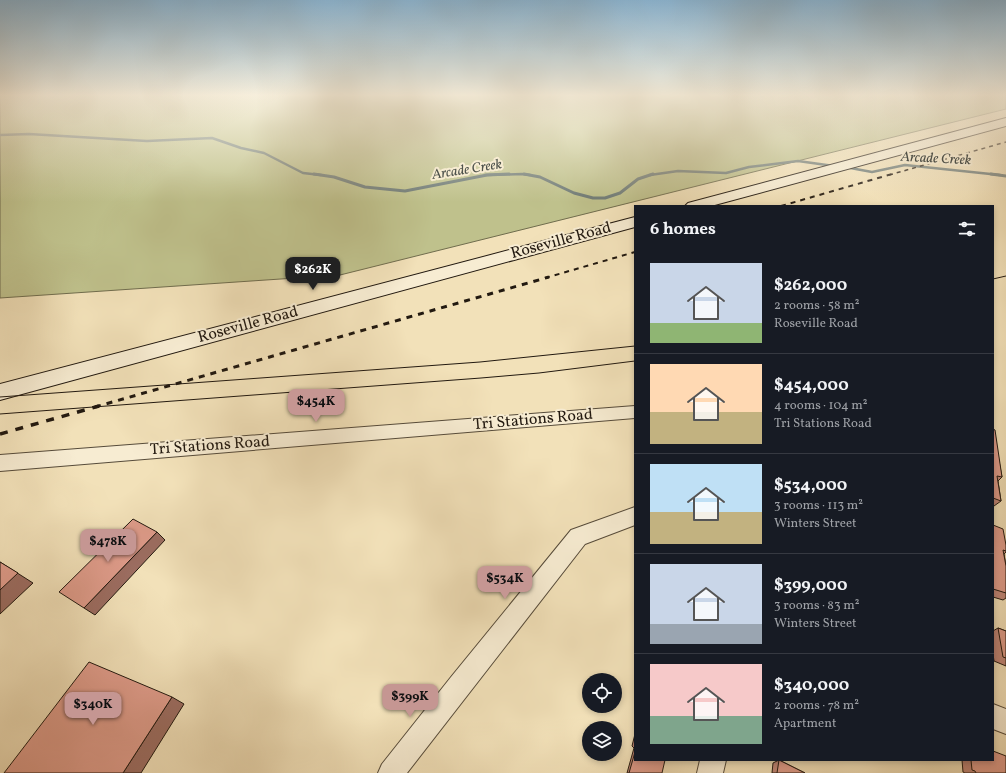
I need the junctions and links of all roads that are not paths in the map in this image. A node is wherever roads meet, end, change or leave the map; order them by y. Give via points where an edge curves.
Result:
1 (976, 130) edge
2 (697, 205) edge
3 (634, 222) edge
4 (0, 392) edge
5 (634, 412) edge
6 (0, 462) edge
7 (634, 516) edge
8 (994, 716) edge
9 (1006, 722) edge
10 (713, 761) edge
11 (391, 773) edge
12 (710, 773) edge

1 - 2 main road
3 - 4 main road, Roseville Road
5 - 6 street, Tri Stations Road
7 - 11 street via 578,537
8 - 9 street
10 - 12 street

